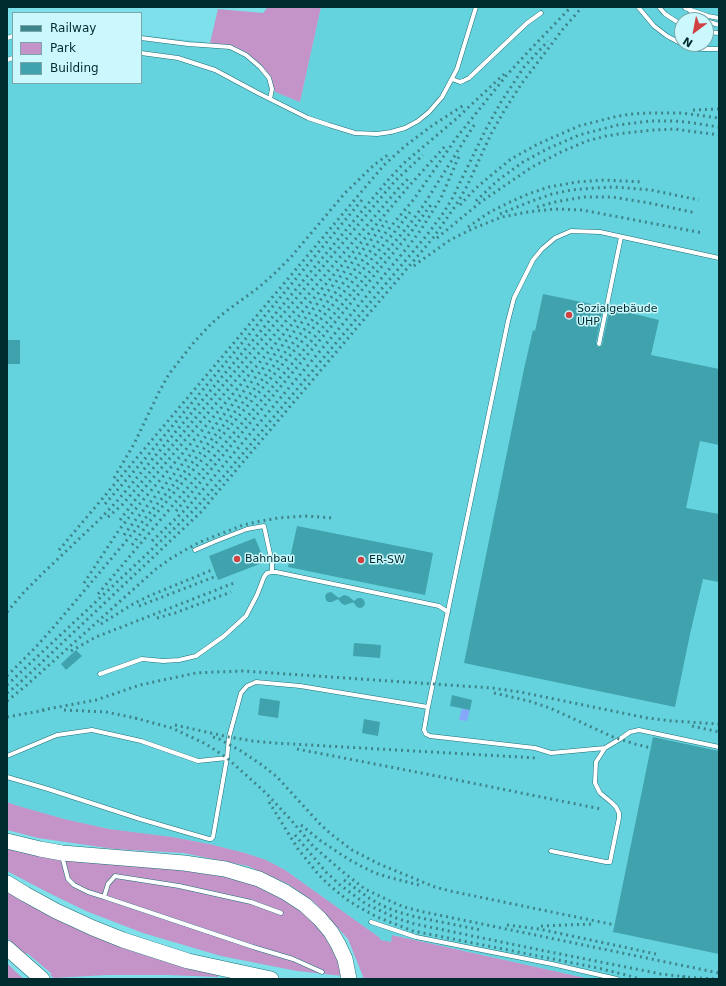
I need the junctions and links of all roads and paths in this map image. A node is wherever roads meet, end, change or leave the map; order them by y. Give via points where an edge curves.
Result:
1 (476, 7) edge
2 (638, 7) edge
3 (659, 7) edge
4 (685, 7) edge
5 (541, 13) dead end
6 (719, 18) edge
7 (674, 20) edge
8 (142, 38) edge
9 (719, 50) edge
10 (142, 53) edge
11 (452, 79) junction
12 (270, 99) junction
13 (621, 237) junction
14 (719, 258) edge
15 (599, 344) dead end
16 (195, 550) dead end
17 (272, 572) junction
18 (448, 612) junction
19 (100, 674) dead end
20 (428, 707) junction
21 (719, 747) edge
22 (605, 748) junction
23 (7, 756) edge
24 (227, 758) junction
25 (7, 777) edge
26 (7, 840) edge
27 (551, 851) dead end
28 (62, 853) junction
29 (7, 883) edge
30 (104, 897) junction
31 (281, 913) dead end
32 (372, 922) dead end
33 (12, 953) edge
34 (322, 972) dead end
35 (42, 979) edge
36 (271, 979) edge
37 (350, 979) edge
38 (617, 979) edge

1 - 11 lane
2 - 9 lane via 654,26 682,44 698,49
3 - 7 lane
4 - 6 lane
5 - 11 lane via 527,22 469,78 463,82
8 - 12 lane via 230,48 240,52 260,67 269,78 272,89
10 - 12 lane via 178,58 215,70
11 - 12 lane via 442,97 429,112 405,128 377,134 355,132 329,125 308,118
13 - 14 lane
13 - 15 lane
13 - 18 lane via 600,232 571,231 555,238 533,260 516,292 502,344
16 - 17 lane via 248,529 264,526
17 - 18 lane via 439,606
17 - 19 lane via 264,577 246,616 196,656 163,661 142,659
18 - 20 lane
20 - 22 lane via 424,730 430,736 535,748 550,753
20 - 24 lane via 300,686 256,682 247,686 241,693 229,737
21 - 22 lane via 639,730 630,732
22 - 27 lane via 596,762 595,783 600,793 619,813 610,862
23 - 24 lane via 57,735 92,730 141,741 198,761
24 - 25 lane via 211,839
26 - 28 highway
28 - 30 lane via 68,879 74,885
28 - 37 highway via 184,863 225,869 266,882 305,905 320,919 333,935 345,959
29 - 36 highway via 56,911 123,940 188,961
30 - 31 lane via 108,884 115,876 200,890 251,902
30 - 34 lane via 293,959
32 - 38 lane via 416,937
33 - 35 highway

